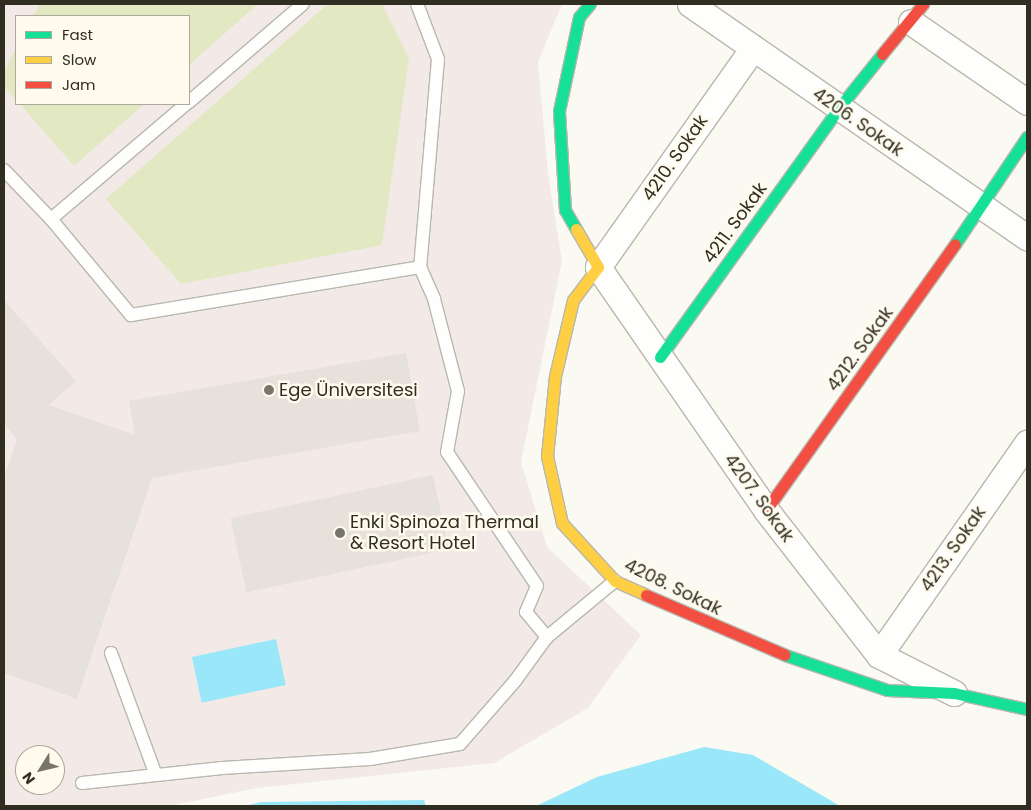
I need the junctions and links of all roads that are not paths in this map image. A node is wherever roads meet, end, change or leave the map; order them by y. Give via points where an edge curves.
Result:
1 (303, 4) edge
2 (417, 4) edge
3 (590, 4) edge
4 (690, 4) edge
5 (917, 13) edge
6 (753, 48) junction
7 (190, 100) edge
8 (1027, 102) edge
9 (185, 105) edge
10 (838, 109) junction
11 (1027, 136) edge
12 (4, 170) edge
13 (982, 208) junction
14 (51, 220) junction
15 (1027, 237) edge
16 (420, 267) junction
17 (598, 267) junction
18 (660, 357) junction
19 (1027, 442) edge
20 (766, 510) junction
21 (615, 581) junction
22 (548, 637) junction
23 (111, 653) dead end
24 (879, 655) junction
25 (954, 693) junction
26 (1027, 709) edge
27 (156, 775) junction
28 (82, 782) dead end

1 - 7 lane
2 - 16 lane via 438,59
3 - 17 street via 579,16 559,111 565,210
4 - 6 street, 4206. Sokak
5 - 8 street
5 - 10 street, 4211. Sokak
6 - 10 street, 4206. Sokak
6 - 17 street, 4210. Sokak
9 - 14 lane
10 - 13 street, 4206. Sokak
10 - 18 street, 4211. Sokak
11 - 13 street, 4212. Sokak
12 - 14 lane
13 - 15 street, 4206. Sokak
13 - 20 street, 4212. Sokak
14 - 16 lane via 131,315
16 - 22 lane via 434,299 458,391 447,452 537,586 526,612
17 - 18 street, 4207. Sokak
17 - 21 street, 4208. Sokak via 573,300 555,376 547,456 562,523
18 - 20 street, 4207. Sokak
19 - 24 street, 4213. Sokak
20 - 24 street, 4207. Sokak
21 - 22 lane
21 - 25 street, 4208. Sokak via 769,650 888,690
22 - 27 lane via 460,744 370,759
23 - 27 lane
24 - 25 street, 4207. Sokak
25 - 26 street, 4208. Sokak
27 - 28 lane

